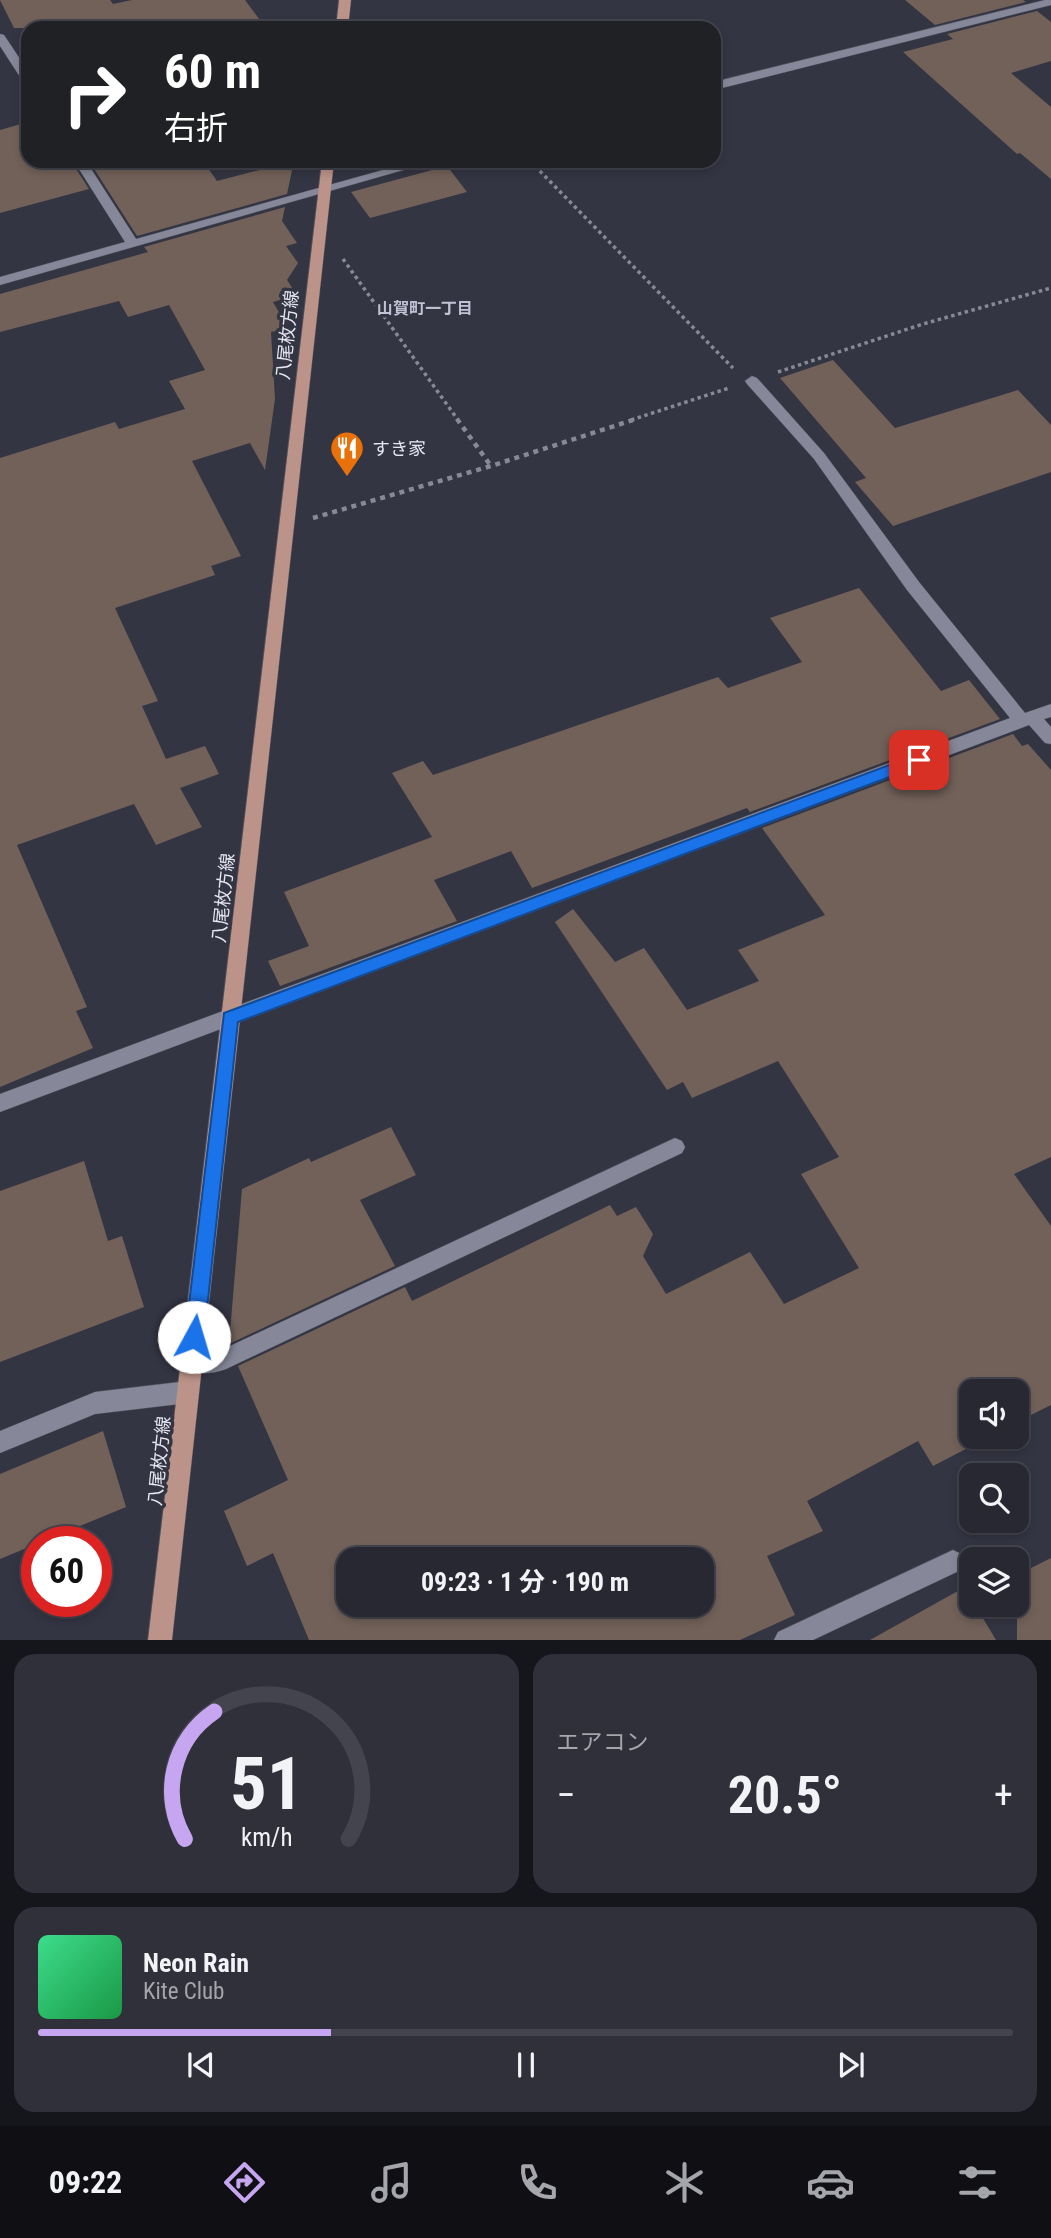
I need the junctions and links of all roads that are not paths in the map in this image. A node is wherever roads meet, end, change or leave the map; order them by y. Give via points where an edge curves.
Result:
1 (345, 0) edge
2 (1051, 2) edge
3 (343, 21) edge
4 (0, 37) edge
5 (21, 69) edge
6 (721, 84) edge
7 (84, 168) edge
8 (327, 168) edge
9 (404, 168) edge
10 (325, 190) junction
11 (133, 244) junction
12 (0, 281) edge
13 (749, 382) road end
14 (1051, 710) edge
15 (1027, 719) junction
16 (1051, 738) edge
17 (230, 1018) junction
18 (0, 1103) edge
19 (675, 1147) dead end
20 (191, 1363) junction
21 (188, 1392) junction
22 (0, 1443) edge
23 (953, 1562) dead end
24 (160, 1640) edge
25 (786, 1640) edge

1 - 3 main road
2 - 6 street
4 - 5 street
7 - 11 street
8 - 10 main road, 八尾枚方線
9 - 10 street
10 - 11 street
10 - 17 main road, 八尾枚方線
11 - 12 street
13 - 15 street via 819,456 913,586
14 - 15 street
15 - 16 street
15 - 17 street
17 - 18 street
17 - 20 main road, 八尾枚方線
19 - 20 street via 218,1362
20 - 21 main road, 八尾枚方線
21 - 22 street via 95,1404
21 - 24 main road, 八尾枚方線
23 - 25 street

